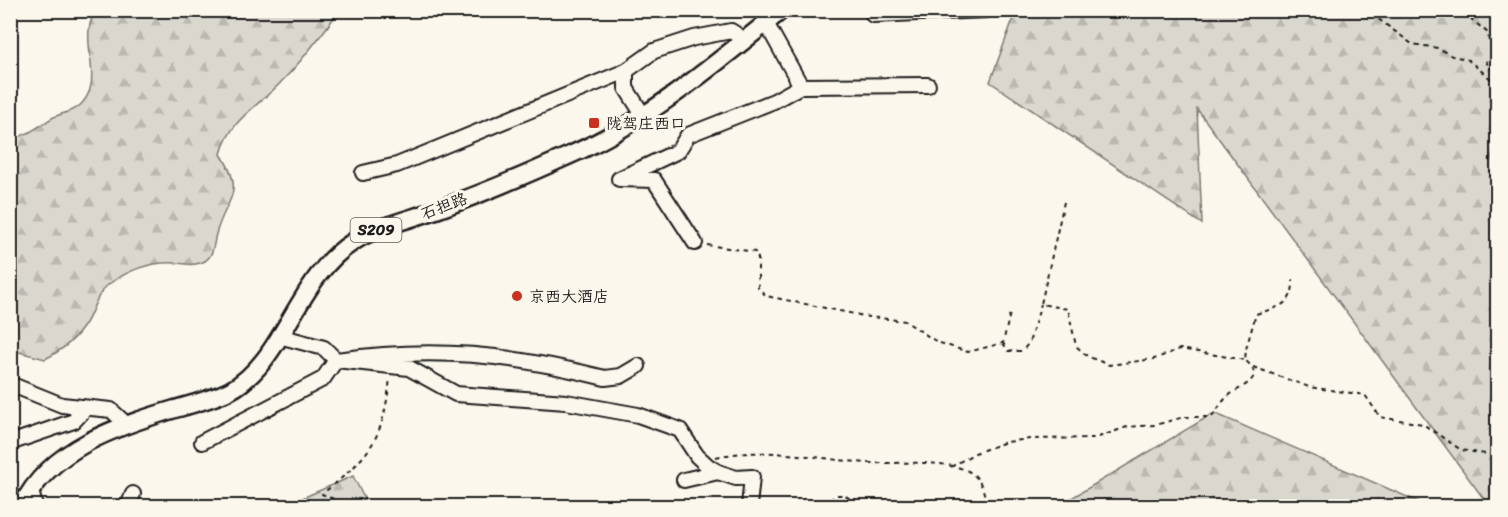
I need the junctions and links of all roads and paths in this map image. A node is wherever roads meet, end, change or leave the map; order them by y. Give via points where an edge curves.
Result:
1 (782, 10) edge
2 (872, 10) edge
3 (987, 10) edge
4 (1344, 10) edge
5 (1466, 10) edge
6 (766, 23) junction
7 (744, 40) junction
8 (1497, 48) edge
9 (626, 71) junction
10 (1491, 79) junction
11 (928, 85) dead end
12 (1497, 85) edge
13 (801, 86) junction
14 (643, 115) junction
15 (363, 172) dead end
16 (1064, 202) dead end
17 (695, 243) joint
18 (1293, 280) dead end
19 (1041, 304) junction
20 (1010, 313) dead end
21 (279, 336) junction
22 (1003, 343) junction
23 (336, 360) junction
24 (1245, 360) junction
25 (392, 366) junction
26 (638, 366) dead end
27 (1253, 367) junction
28 (10, 384) edge
29 (86, 408) junction
30 (126, 424) junction
31 (202, 442) dead end
32 (10, 443) edge
33 (1497, 456) edge
34 (702, 460) junction
35 (951, 467) junction
36 (718, 472) junction
37 (684, 480) dead end
38 (33, 499) edge
39 (22, 507) edge
40 (350, 507) edge
41 (415, 507) edge
42 (436, 507) edge
43 (749, 507) edge
44 (823, 507) edge
45 (862, 507) edge
46 (987, 507) edge

1 - 6 main road, 石担路 / S209
2 - 3 street via 873,15
4 - 10 path via 1377,18 1412,44 1467,59
5 - 8 path
6 - 7 main road, 石担路 / S209
6 - 13 street
7 - 9 street via 731,31 694,38 654,51
7 - 14 main road, 石担路 / S209
8 - 10 path via 1486,62 1495,73
9 - 14 street via 626,88
9 - 15 street via 397,165
10 - 12 path
11 - 13 street
13 - 17 street via 774,101 688,135 678,151 619,179 654,180
14 - 21 main road, 石担路 / S209 via 573,154 355,240 323,266
16 - 19 path
17 - 22 path via 755,252 758,287 766,296 905,321 937,342 968,352
18 - 24 path via 1293,291 1284,306 1256,314
19 - 22 path via 1029,343 1022,351 1008,351
19 - 24 path via 1068,309 1076,346 1087,356 1109,365 1154,359 1180,348
20 - 22 path
21 - 23 street via 324,348
21 - 30 main road, 石担路 / S209 via 245,380 228,391
23 - 25 street
23 - 26 street via 390,352 465,352 605,378 621,376
23 - 31 street via 324,379
24 - 27 path
25 - 34 street via 409,368 456,394 566,402 638,415 680,430
25 - 40 path via 379,435 358,465 322,494
27 - 33 path via 1309,387 1365,395 1380,417 1423,424 1461,450
27 - 35 path via 1255,375 1250,382 1229,396 1212,417 1184,417 1127,427 1096,438 1006,442
28 - 29 street via 62,405
29 - 30 street via 111,410
29 - 32 street via 74,422
30 - 38 main road, 石担路 / S209 via 74,450 46,473
34 - 35 path via 773,452
34 - 36 street
35 - 46 path via 970,472 983,487
36 - 37 street
36 - 43 street via 752,477
38 - 39 main road, 石担路 / S209
41 - 42 path
44 - 45 path via 836,495 844,495

